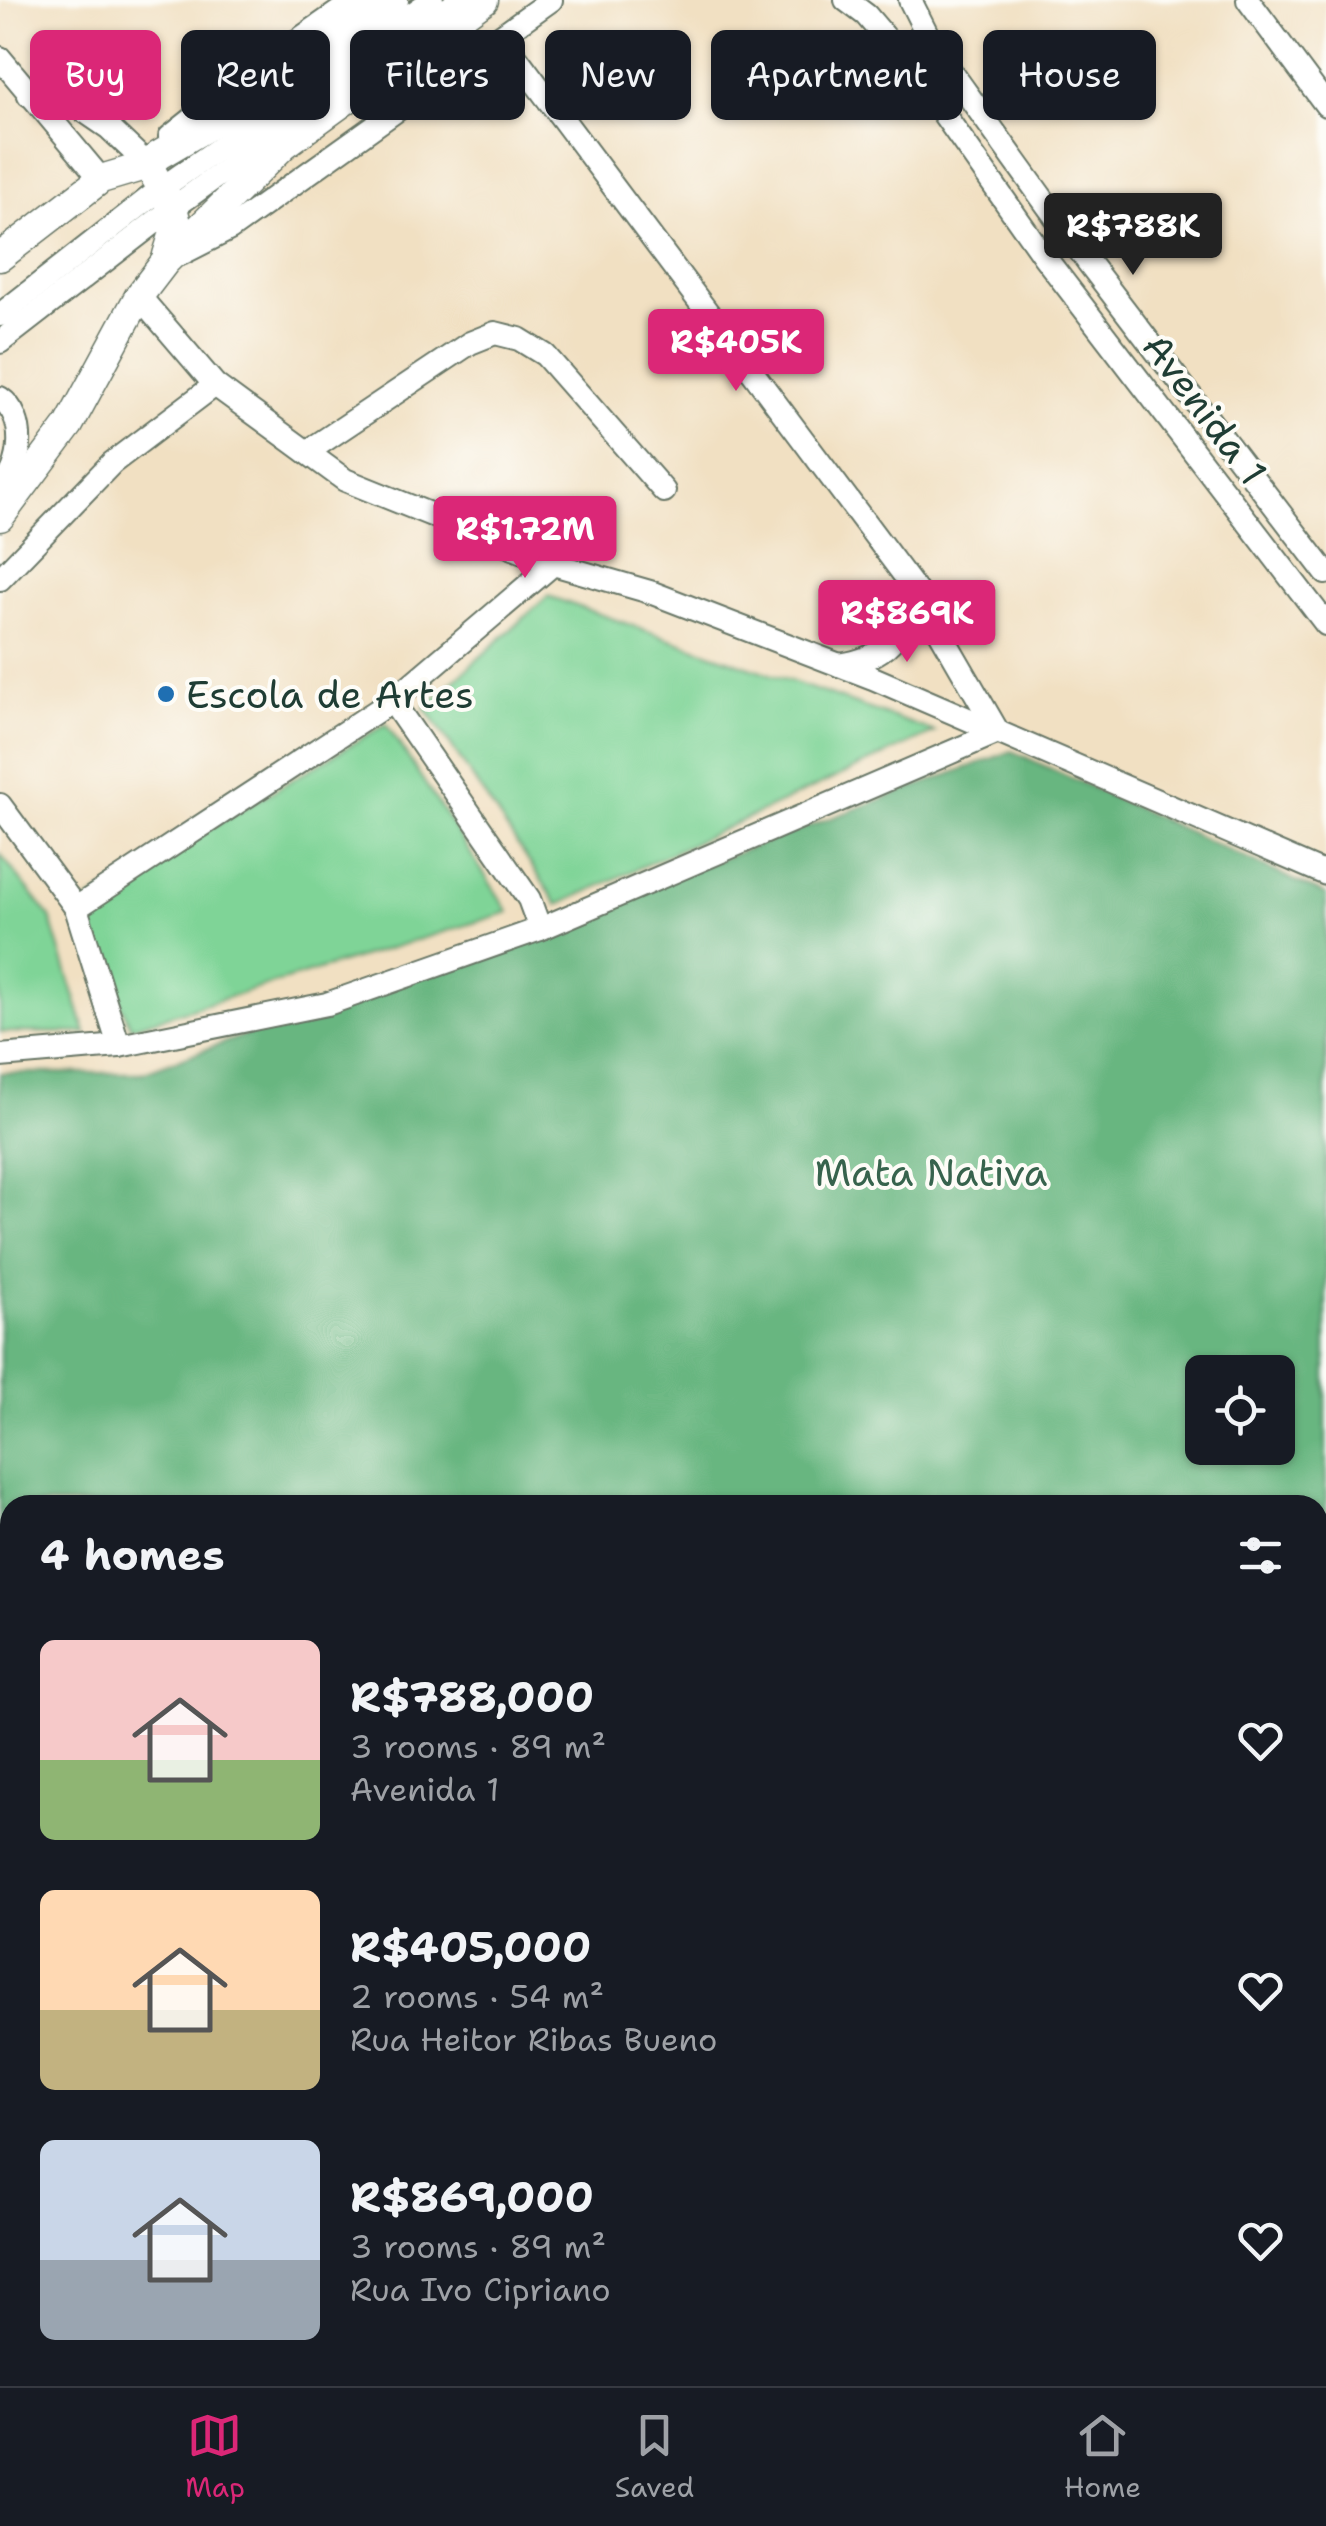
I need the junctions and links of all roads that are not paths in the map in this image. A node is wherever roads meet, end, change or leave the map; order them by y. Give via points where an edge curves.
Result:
1 (356, 0) edge
2 (394, 0) edge
3 (432, 0) edge
4 (460, 0) edge
5 (484, 0) edge
6 (551, 0) edge
7 (846, 0) edge
8 (910, 0) edge
9 (1248, 0) edge
10 (512, 30) edge
11 (0, 58) edge
12 (525, 69) edge
13 (29, 95) junction
14 (1326, 105) edge
15 (385, 120) edge
16 (161, 179) junction
17 (101, 180) junction
18 (0, 257) edge
19 (164, 262) junction
20 (139, 296) junction
21 (0, 315) edge
22 (0, 342) edge
23 (215, 384) junction
24 (0, 398) edge
25 (307, 452) junction
26 (0, 488) edge
27 (664, 491) dead end
28 (0, 517) edge
29 (554, 564) junction
30 (1326, 573) edge
31 (0, 579) edge
32 (917, 592) junction
33 (1326, 624) edge
34 (836, 665) junction
35 (392, 701) junction
36 (998, 732) junction
37 (0, 805) edge
38 (1326, 874) edge
39 (76, 908) junction
40 (540, 929) junction
41 (119, 1046) junction
42 (0, 1056) edge

1 - 16 street via 170,138
2 - 16 main road via 258,97
3 - 16 street
4 - 16 street
5 - 19 main road via 284,145
6 - 10 street
7 - 33 street, Avenida 1 via 912,68 1043,255
8 - 30 street, Avenida 1 via 934,48 1088,262
9 - 14 street
11 - 13 street
12 - 32 street
13 - 16 street via 74,104
13 - 17 street
15 - 19 street via 230,229
16 - 17 main road
16 - 19 main road via 177,224
16 - 21 street
16 - 22 street
17 - 18 main road
19 - 20 main road
20 - 23 street
20 - 28 main road via 69,425
23 - 25 street
23 - 31 street via 112,463
24 - 26 street via 20,439 16,465
25 - 27 street via 495,332 546,355
25 - 29 street via 345,480
29 - 34 street via 650,592
29 - 35 street
32 - 34 street via 892,643 876,656
32 - 36 street
34 - 36 street
35 - 39 street
35 - 40 street via 529,900
36 - 38 street
36 - 40 street
37 - 39 street
39 - 41 street
40 - 41 street via 326,1004
41 - 42 street

